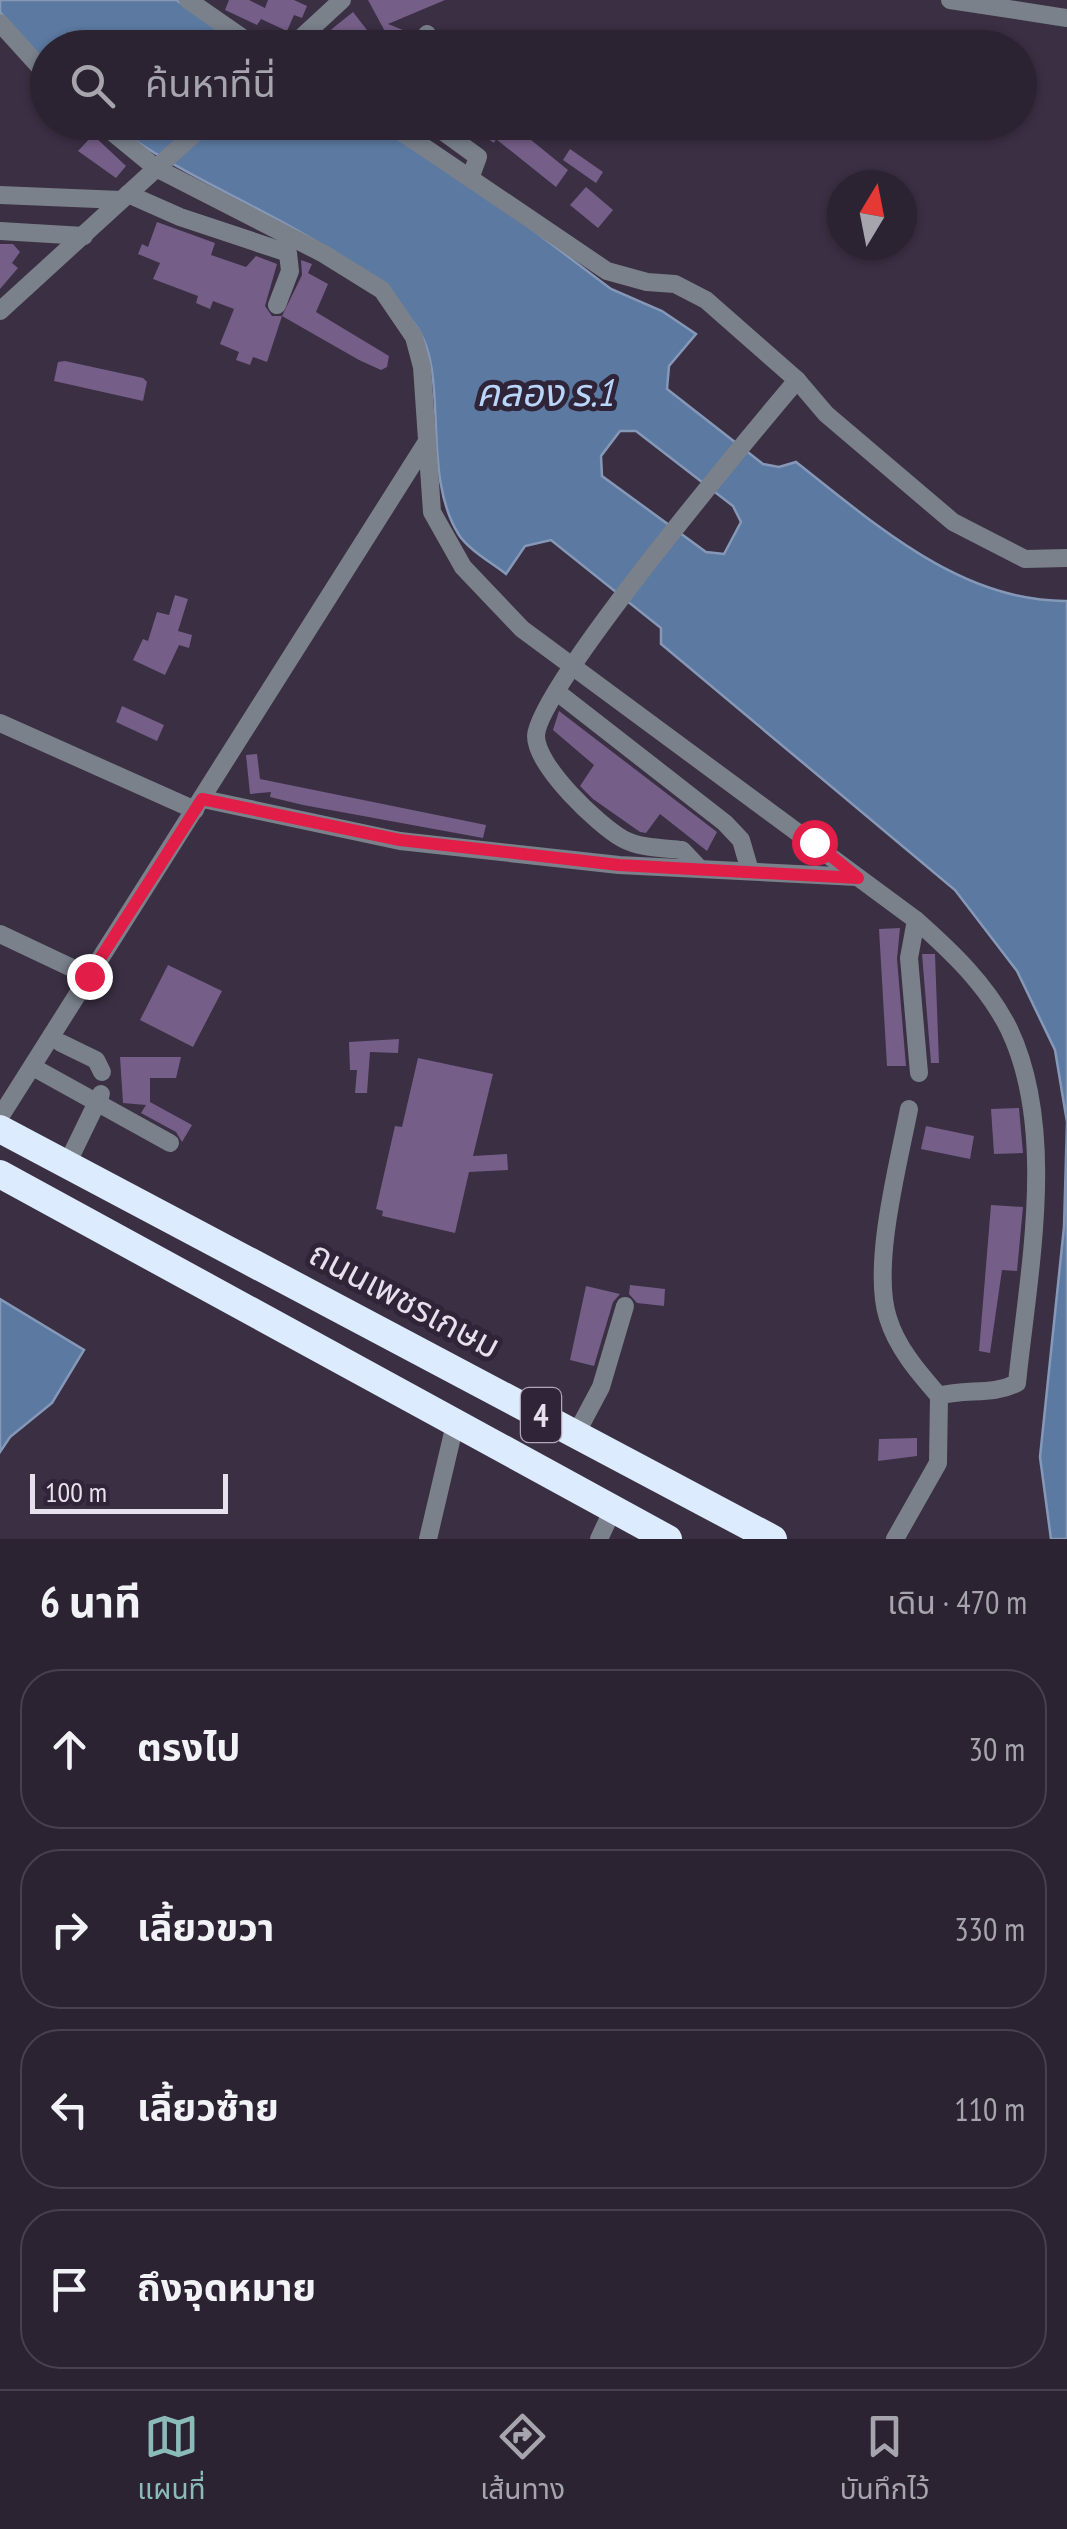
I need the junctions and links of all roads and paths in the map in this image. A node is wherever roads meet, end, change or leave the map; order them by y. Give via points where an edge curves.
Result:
1 (188, 0) edge
2 (950, 0) edge
3 (338, 1) edge
4 (1067, 18) edge
5 (0, 24) edge
6 (230, 30) edge
7 (308, 30) edge
8 (30, 56) edge
9 (125, 140) edge
10 (187, 140) edge
11 (413, 140) edge
12 (453, 140) edge
13 (159, 165) junction
14 (471, 176) junction
15 (0, 194) edge
16 (124, 197) junction
17 (0, 231) edge
18 (84, 236) junction
19 (277, 305) dead end
20 (0, 312) edge
21 (797, 380) junction
22 (426, 443) junction
23 (1067, 558) edge
24 (572, 666) junction
25 (557, 692) junction
26 (0, 723) edge
27 (198, 805) junction
28 (698, 867) junction
29 (750, 872) junction
30 (858, 878) junction
31 (916, 920) junction
32 (0, 934) edge
33 (89, 976) junction
34 (61, 1043) dead end
35 (40, 1071) dead end
36 (102, 1072) dead end
37 (919, 1073) dead end
38 (100, 1098) junction
39 (910, 1109) dead end
40 (0, 1117) edge
41 (0, 1129) edge
42 (170, 1142) dead end
43 (67, 1164) junction
44 (0, 1174) edge
45 (625, 1306) dead end
46 (939, 1396) junction
47 (454, 1424) junction
48 (576, 1434) junction
49 (613, 1509) junction
50 (428, 1539) edge
51 (599, 1539) edge
52 (668, 1539) edge
53 (773, 1539) edge
54 (895, 1539) edge

1 - 6 street
2 - 4 street
3 - 7 street
5 - 8 street
9 - 13 street
10 - 13 street
11 - 14 street
12 - 14 street via 478,157
13 - 16 street
13 - 22 street via 382,290 414,337
14 - 21 street via 608,271 675,284 706,300
15 - 16 street
16 - 18 street
16 - 19 street via 288,252 290,271
17 - 18 street
18 - 20 street
21 - 23 street via 826,414 953,522 1025,559
21 - 24 street
22 - 24 street via 432,512 463,567 522,629
22 - 27 street
24 - 25 street
24 - 30 street
25 - 28 street via 536,734 562,785 622,838 682,850
25 - 29 street via 725,823 741,840
26 - 27 street
27 - 28 street via 400,840 619,865
27 - 33 street
28 - 29 street
29 - 30 street
30 - 31 street
31 - 37 street via 909,958
31 - 46 street via 961,960 1007,1026 1029,1086 1036,1148 1017,1384 996,1394 962,1390
32 - 33 street
33 - 40 street
34 - 36 street via 96,1060
35 - 38 street
38 - 42 street
38 - 43 street
39 - 46 street via 890,1209 885,1304 911,1363
41 - 43 highway, ถนนเพชรเกษม / 4
43 - 48 highway, ถนนเพชรเกษม / 4
44 - 47 highway, 4
45 - 48 street via 601,1387
46 - 54 street via 938,1464
47 - 49 highway, 4
47 - 50 street
48 - 53 highway, ถนนเพชรเกษม / 4
49 - 51 street
49 - 52 highway, 4

